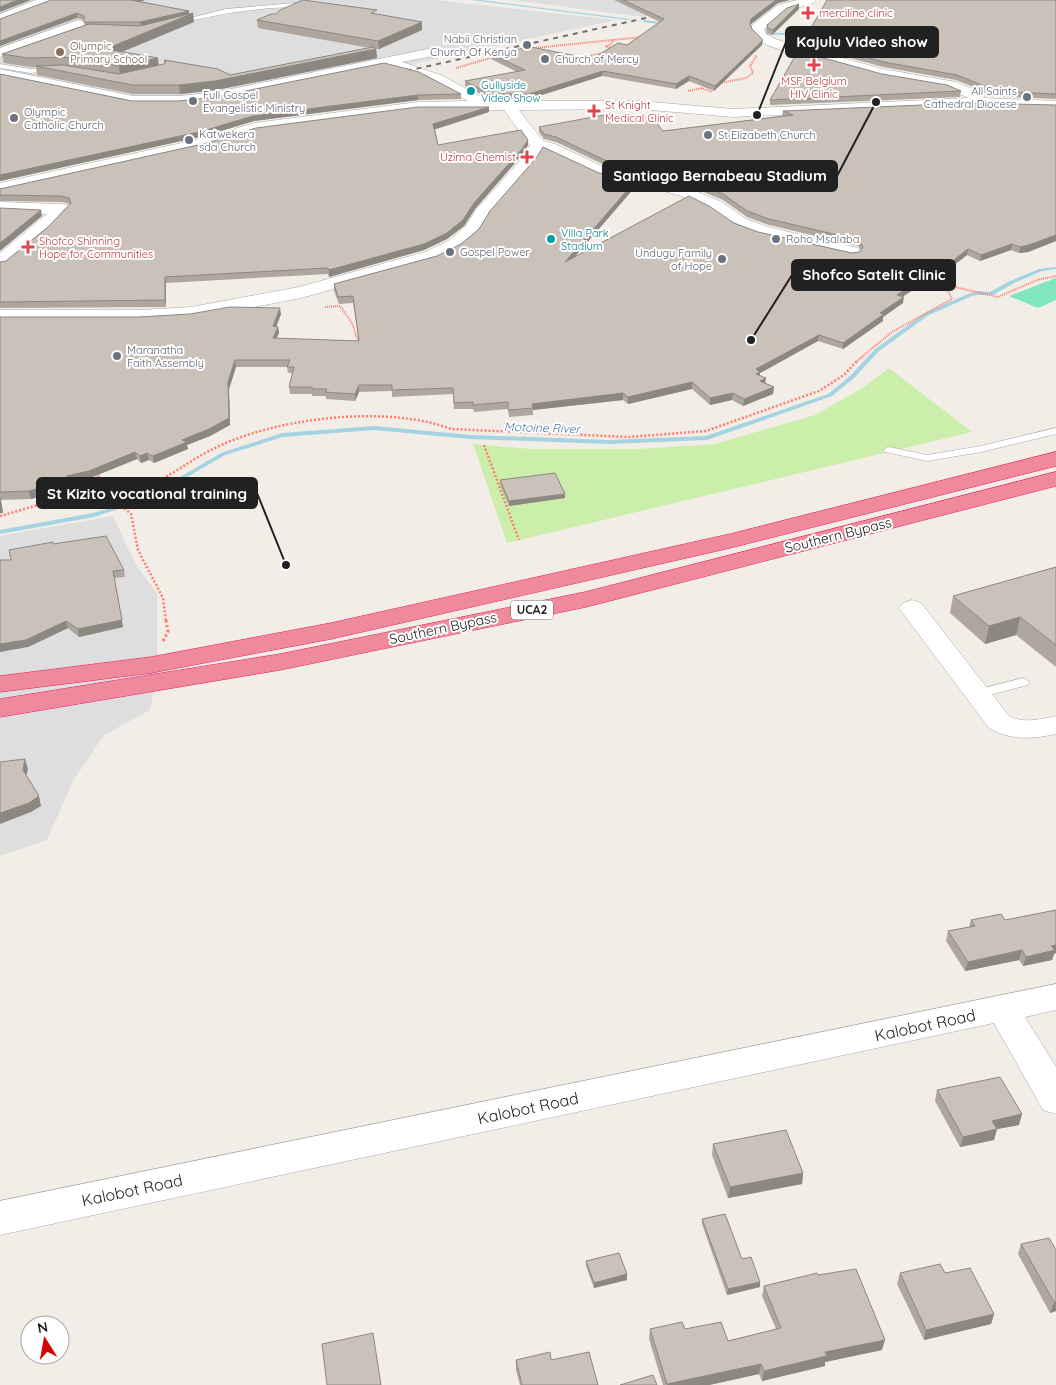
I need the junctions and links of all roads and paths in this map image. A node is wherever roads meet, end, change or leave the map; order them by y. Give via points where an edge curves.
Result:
1 (47, 0) edge
2 (810, 0) edge
3 (316, 5) edge
4 (226, 12) junction
5 (251, 16) dead end
6 (0, 18) edge
7 (166, 26) edge
8 (76, 29) joint
9 (648, 36) edge
10 (763, 37) junction
11 (614, 39) junction
12 (530, 49) edge
13 (0, 53) edge
14 (428, 53) dead end
15 (500, 55) edge
16 (0, 60) edge
17 (584, 61) edge
18 (368, 65) junction
19 (0, 66) edge
20 (455, 68) dead end
21 (65, 70) edge
22 (0, 73) edge
23 (712, 85) edge
24 (706, 87) edge
25 (701, 88) junction
26 (987, 102) junction
27 (475, 105) junction
28 (508, 106) junction
29 (654, 106) junction
30 (1056, 106) edge
31 (733, 113) junction
32 (538, 145) junction
33 (0, 188) edge
34 (0, 207) edge
35 (577, 240) edge
36 (605, 248) edge
37 (852, 252) edge
38 (0, 262) edge
39 (928, 275) edge
40 (1056, 276) edge
41 (945, 284) junction
42 (322, 307) dead end
43 (0, 316) edge
44 (352, 346) edge
45 (1056, 431) edge
46 (484, 445) dead end
47 (888, 450) dead end
48 (1056, 459) edge
49 (95, 472) edge
50 (1056, 479) edge
51 (102, 489) junction
52 (0, 516) edge
53 (519, 540) dead end
54 (912, 608) dead end
55 (151, 665) junction
56 (1023, 682) dead end
57 (0, 684) edge
58 (978, 694) junction
59 (0, 708) edge
60 (1056, 725) edge
61 (1056, 997) edge
62 (1003, 1009) junction
63 (1056, 1099) edge
64 (0, 1218) edge

1 - 6 street
2 - 10 street via 782,8 757,28
3 - 4 lane via 278,5
4 - 5 lane
4 - 7 lane
8 - 13 street
8 - 16 lane
9 - 11 path
10 - 23 path via 750,66 753,73 746,78
10 - 26 street via 882,73 951,86
11 - 12 path
11 - 17 path via 606,46 614,50 590,56
14 - 18 street
15 - 20 path
18 - 22 street via 216,96 180,100 132,100
18 - 27 street via 425,72 474,99 477,101
19 - 21 lane via 30,71
24 - 25 path
25 - 29 path via 673,96
25 - 31 path via 728,99
26 - 30 street
26 - 31 street
27 - 28 street
27 - 33 street via 384,109 254,128 207,142
28 - 29 street
28 - 32 street
29 - 31 street
32 - 37 street via 606,174 687,193 764,232
32 - 43 street via 472,230 454,245 431,256 301,292 191,314
34 - 38 street via 62,209
35 - 36 path
39 - 41 path
40 - 41 path via 1037,280 998,297
41 - 51 path via 952,299 892,332 844,375 819,391 706,431 629,437 578,436 451,428 386,416 340,417 270,427 212,449 150,485
42 - 44 path via 340,306 357,332 359,346
45 - 47 lane via 927,458
46 - 53 path
48 - 55 highway, Southern Bypass / UCA2 via 672,554 331,631
49 - 51 path
50 - 59 highway, Southern Bypass / UCA2 via 586,598 280,662
51 - 52 path
51 - 55 path via 131,514 138,550 163,598 168,632
54 - 58 street
55 - 57 highway, Southern Bypass / UCA2
56 - 58 lane
58 - 60 street via 999,722 1010,729 1028,730
61 - 62 street, Kalobot Road
62 - 63 street
62 - 64 street, Kalobot Road

